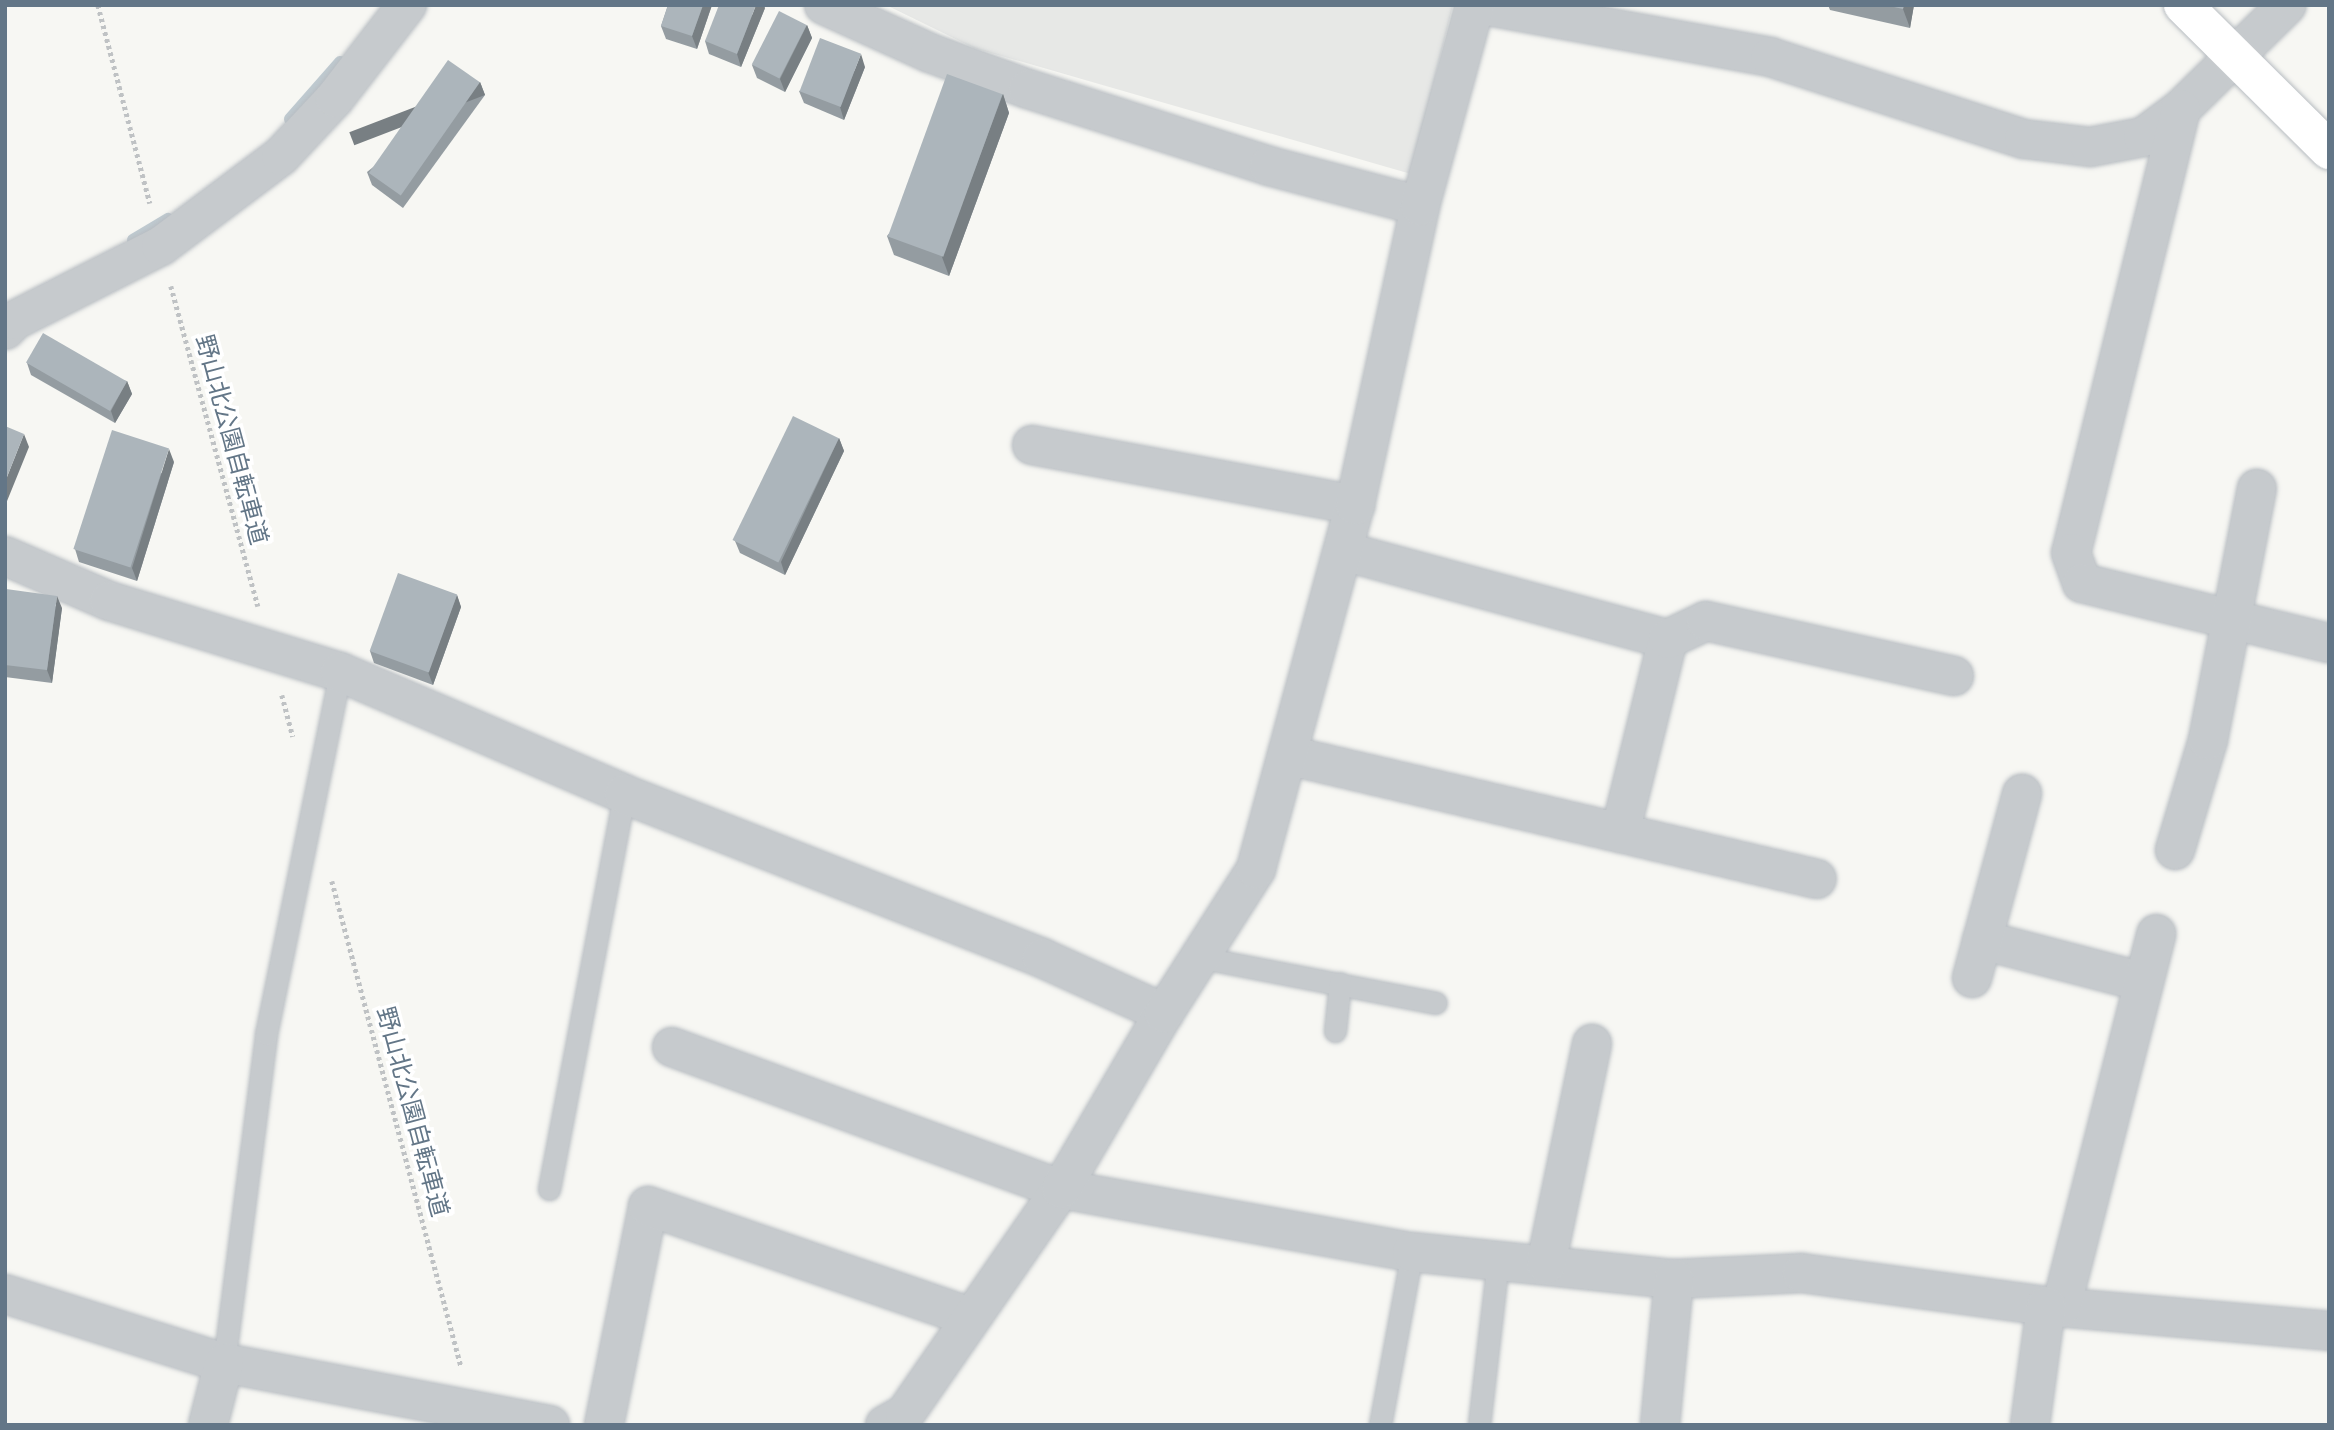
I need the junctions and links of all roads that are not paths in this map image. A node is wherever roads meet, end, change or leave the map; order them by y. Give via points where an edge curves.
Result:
1 (407, 5) edge
2 (824, 5) edge
3 (1475, 5) edge
4 (1482, 5) edge
5 (2183, 5) edge
6 (2287, 5) edge
7 (2234, 59) junction
8 (2181, 109) junction
9 (2329, 149) edge
10 (1420, 206) junction
11 (5, 330) edge
12 (1032, 445) dead end
13 (2257, 489) dead end
14 (1355, 505) junction
15 (1343, 551) junction
16 (5, 556) edge
17 (2233, 620) junction
18 (1668, 639) junction
19 (2329, 643) edge
20 (340, 672) junction
21 (1954, 676) dead end
22 (1287, 755) junction
23 (624, 794) junction
24 (2022, 794) dead end
25 (1620, 833) junction
26 (2175, 850) dead end
27 (1817, 879) dead end
28 (2157, 934) dead end
29 (1982, 940) junction
30 (1203, 958) junction
31 (1972, 978) dead end
32 (2143, 982) junction
33 (1340, 983) junction
34 (1436, 1003) dead end
35 (1164, 1013) junction
36 (1335, 1031) dead end
37 (1591, 1044) dead end
38 (673, 1047) dead end
39 (549, 1189) dead end
40 (1061, 1189) junction
41 (1412, 1252) junction
42 (1498, 1260) junction
43 (1546, 1264) junction
44 (1674, 1279) junction
45 (5, 1294) edge
46 (2053, 1307) junction
47 (970, 1317) junction
48 (2329, 1331) edge
49 (225, 1363) junction
50 (208, 1425) edge
51 (550, 1425) edge
52 (604, 1425) edge
53 (885, 1425) edge
54 (1380, 1425) edge
55 (1479, 1425) edge
56 (1660, 1425) edge
57 (2029, 1425) edge

1 - 11 street via 335,98 281,156 160,246 15,320
2 - 10 street via 930,53 1028,89 1269,166
3 - 10 street
4 - 8 street via 1770,57 2024,139 2090,147 2143,137
5 - 7 street
6 - 7 street
7 - 8 street
7 - 9 street
8 - 17 street via 2071,553 2082,583
10 - 14 street
12 - 14 street
13 - 17 street
14 - 15 street
15 - 18 street
15 - 22 street
16 - 20 street via 109,601
17 - 19 street
17 - 26 street via 2208,740
18 - 21 street via 1706,621
18 - 25 street
20 - 23 street
20 - 49 lane via 266,1034
22 - 25 street
22 - 30 street via 1256,869
23 - 35 street via 1042,958
23 - 39 lane
24 - 29 street
25 - 27 street
28 - 32 street
29 - 31 street
29 - 32 street
30 - 33 lane
30 - 35 street
32 - 46 street
33 - 34 lane
33 - 36 lane
35 - 40 street
37 - 43 street
38 - 40 street
40 - 41 street
40 - 47 street
41 - 42 street
41 - 54 lane
42 - 43 street
42 - 55 lane
43 - 44 street
44 - 46 street via 1802,1273
44 - 56 street
45 - 49 street
46 - 48 street
46 - 57 street
47 - 52 street via 648,1206
47 - 53 street via 905,1415
49 - 50 street
49 - 51 street

